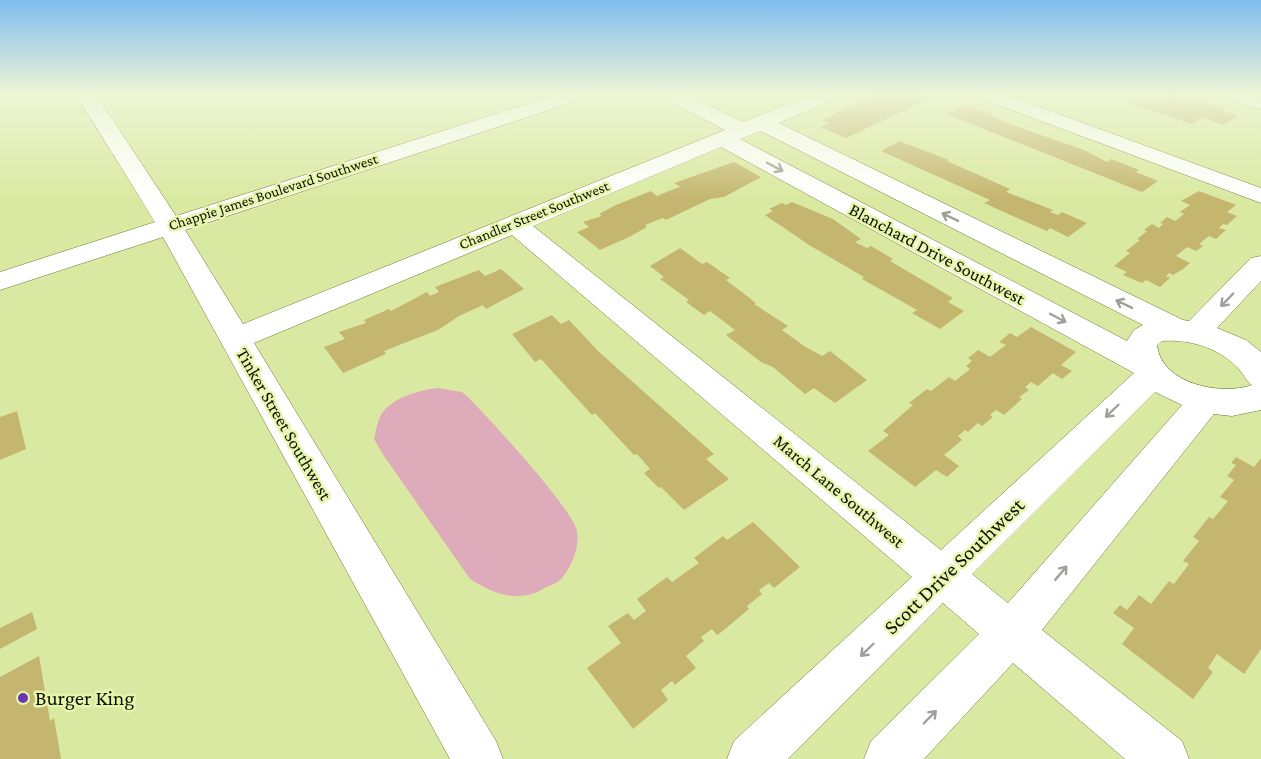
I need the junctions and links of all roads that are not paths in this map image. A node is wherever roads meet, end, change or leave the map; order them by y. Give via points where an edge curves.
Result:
1 (108, 128) edge
2 (472, 128) edge
3 (738, 128) edge
4 (749, 128) edge
5 (1079, 128) edge
6 (743, 131) junction
7 (1261, 196) edge
8 (514, 223) junction
9 (170, 226) junction
10 (1261, 264) edge
11 (0, 281) edge
12 (1183, 330) junction
13 (235, 339) junction
14 (1259, 370) edge
15 (1154, 371) junction
16 (1216, 402) junction
17 (1261, 424) edge
18 (943, 577) junction
19 (1011, 633) junction
20 (478, 759) edge
21 (752, 759) edge
22 (889, 759) edge
23 (1164, 759) edge

1 - 9 street, Tinker Street Southwest
2 - 9 street, Chappie James Boulevard Southwest
3 - 6 street
4 - 6 street, Chandler Street Southwest
5 - 7 street
6 - 8 street, Chandler Street Southwest
12 -> 6 street, Blanchard Drive Southwest
6 -> 15 street, Blanchard Drive Southwest
8 - 13 street, Chandler Street Southwest
8 - 18 street, March Lane Southwest
9 - 11 street, Chappie James Boulevard Southwest
9 - 13 street, Tinker Street Southwest
10 -> 12 street via 1198,330
12 - 14 street, Blanchard Drive Southwest via 1223,342
12 - 15 street via 1154,332 1142,343 1142,354
13 - 20 street, Tinker Street Southwest
14 - 16 street via 1244,404
15 - 16 street, Blanchard Drive Southwest via 1184,392
15 -> 18 street, Scott Drive Southwest
16 - 17 street
19 -> 16 street
18 - 19 street, March Lane Southwest
18 -> 21 street, Scott Drive Southwest
22 -> 19 street
19 - 23 street, March Lane Southwest

